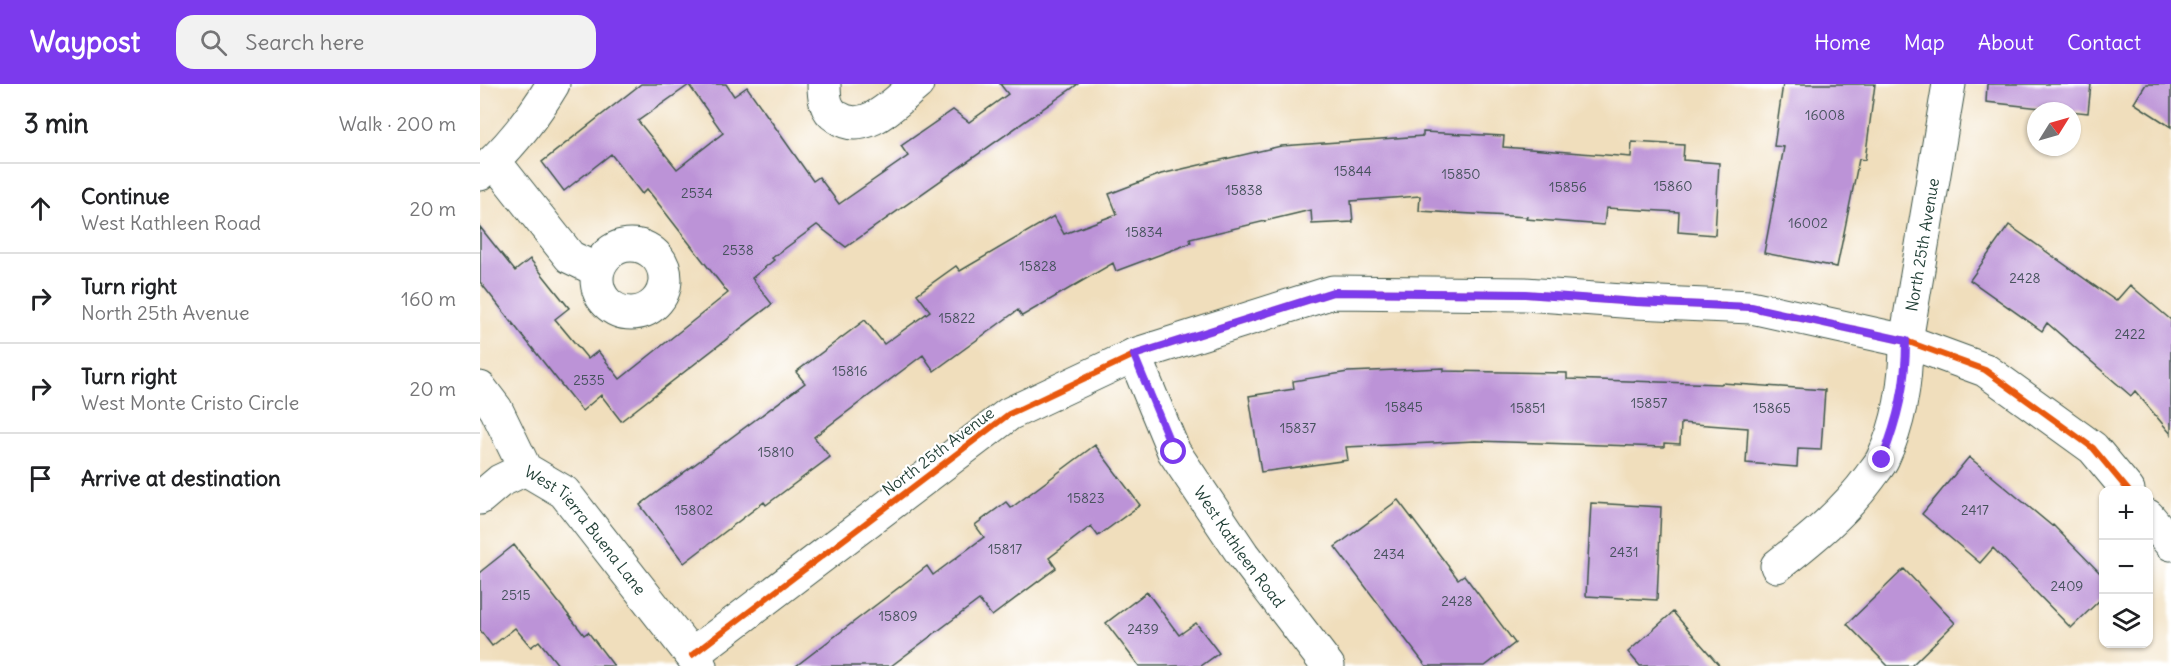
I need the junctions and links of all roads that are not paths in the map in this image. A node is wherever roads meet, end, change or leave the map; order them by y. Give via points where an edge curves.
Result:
1 (824, 84) edge
2 (917, 84) edge
3 (1949, 84) edge
4 (541, 90) edge
5 (487, 167) edge
6 (597, 270) dead end
7 (1906, 341) junction
8 (1134, 355) junction
9 (480, 388) edge
10 (525, 469) junction
11 (2125, 486) edge
12 (480, 498) edge
13 (2153, 522) edge
14 (2171, 544) edge
15 (1777, 566) dead end
16 (696, 661) edge
17 (1328, 666) edge

1 - 2 street via 826,104 832,114 854,124 871,119
3 - 7 street, North 25th Avenue
4 - 5 street
5 - 6 street via 570,257
7 - 8 street, North 25th Avenue via 1751,307 1525,294 1333,292
7 - 11 street via 1985,370 2093,448
7 - 15 street via 1906,375 1895,428 1882,460 1827,526
8 - 16 street, North 25th Avenue via 1009,414
8 - 17 street, West Kathleen Road via 1174,452 1243,555
9 - 10 street, West Tierra Buena Lane via 496,409
10 - 12 street via 500,481
10 - 16 street, West Tierra Buena Lane via 564,492
13 - 14 street

